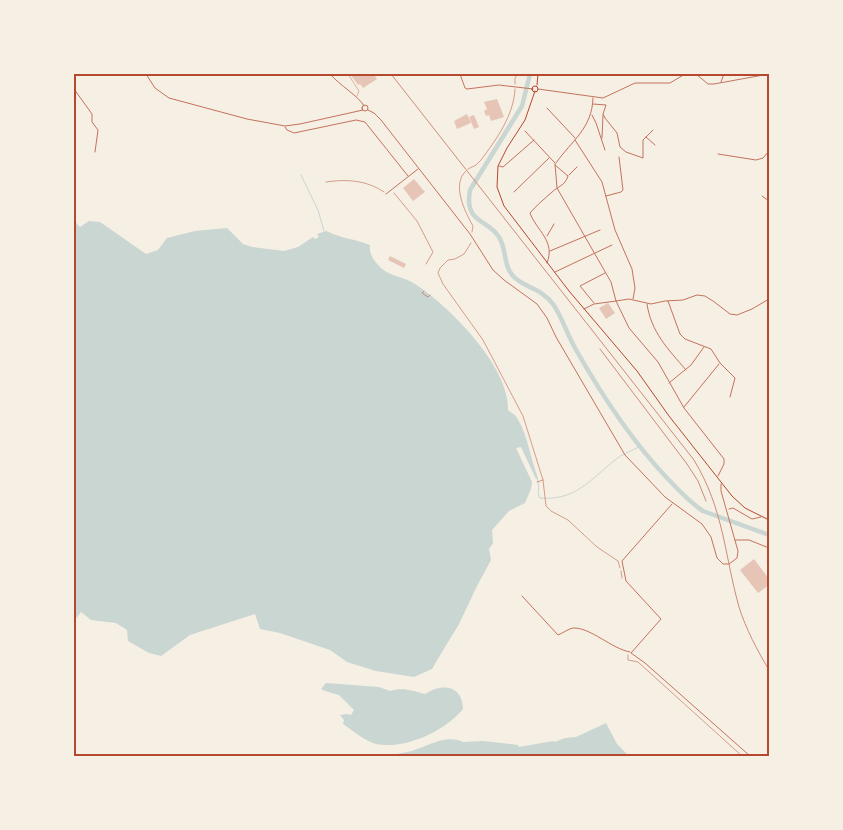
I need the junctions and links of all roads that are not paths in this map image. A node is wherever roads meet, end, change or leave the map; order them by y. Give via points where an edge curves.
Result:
1 (146, 74) edge
2 (332, 74) edge
3 (348, 74) edge
4 (460, 74) edge
5 (538, 74) edge
6 (578, 74) edge
7 (590, 74) edge
8 (686, 74) edge
9 (696, 74) edge
10 (724, 74) edge
11 (769, 74) edge
12 (721, 82) junction
13 (536, 86) junction
14 (74, 89) edge
15 (533, 89) junction
16 (538, 89) junction
17 (535, 91) junction
18 (356, 97) junction
19 (593, 98) junction
20 (593, 104) junction
21 (364, 106) junction
22 (548, 108) dead end
23 (363, 110) junction
24 (368, 110) junction
25 (604, 114) junction
26 (591, 115) junction
27 (285, 126) junction
28 (653, 130) dead end
29 (525, 132) dead end
30 (646, 136) junction
31 (575, 139) junction
32 (602, 139) junction
33 (534, 140) junction
34 (655, 145) dead end
35 (605, 150) dead end
36 (769, 151) edge
37 (95, 152) dead end
38 (718, 154) dead end
39 (619, 156) dead end
40 (549, 158) junction
41 (555, 165) junction
42 (498, 166) junction
43 (577, 167) dead end
44 (418, 169) junction
45 (408, 176) junction
46 (568, 176) junction
47 (557, 188) junction
48 (514, 192) dead end
49 (386, 194) road end
50 (606, 196) junction
51 (762, 196) dead end
52 (769, 201) edge
53 (554, 224) dead end
54 (600, 230) dead end
55 (546, 236) junction
56 (585, 236) junction
57 (612, 245) dead end
58 (549, 252) junction
59 (595, 253) junction
60 (547, 263) junction
61 (554, 272) junction
62 (606, 272) junction
63 (769, 299) edge
64 (633, 300) junction
65 (616, 301) junction
66 (667, 301) junction
67 (594, 304) junction
68 (647, 304) junction
69 (584, 309) junction
70 (704, 346) junction
71 (720, 364) junction
72 (686, 370) junction
73 (669, 384) junction
74 (730, 398) dead end
75 (684, 408) junction
76 (717, 477) junction
77 (722, 483) junction
78 (673, 503) junction
79 (728, 510) junction
80 (762, 516) junction
81 (769, 520) edge
82 (735, 540) junction
83 (769, 548) edge
84 (522, 596) dead end
85 (630, 652) junction
86 (750, 756) edge

1 - 27 street via 155,88 169,98
2 - 18 street via 339,85
3 - 18 lane via 359,91
4 - 15 street via 467,89 499,85
5 - 13 main road
6 - 7 street
8 - 19 street via 670,83 635,83 608,97
9 - 12 street via 708,84
10 - 12 street
11 - 12 street
13 - 15 main road
13 - 16 main road
14 - 37 street via 92,114 92,122 98,130
15 - 17 main road
16 - 17 main road
16 - 19 street
17 - 42 main road via 525,120
18 - 21 street
19 - 20 street
20 - 25 street via 606,105
20 - 26 street
21 - 23 street
21 - 24 street
22 - 31 street
23 - 24 street
23 - 27 street
24 - 44 street via 380,120
25 - 30 street via 617,133 620,147 626,152 643,158
25 - 32 street
26 - 31 street
26 - 32 street
27 - 45 street via 294,133 356,120 365,122
28 - 30 street
29 - 33 street
30 - 34 street
31 - 41 street
31 - 50 street via 598,174
32 - 35 street
33 - 40 street
33 - 42 street via 503,167
36 - 38 street via 756,160
39 - 50 street via 623,190
40 - 41 street
40 - 48 street
41 - 46 street
41 - 47 street
42 - 60 main road via 497,187 504,206
43 - 46 street
44 - 45 street
44 - 78 street via 470,234 493,270 537,304 625,455
45 - 49 street
46 - 47 street via 564,185
47 - 55 street via 530,214
47 - 56 street
50 - 64 street via 614,230 632,269
51 - 52 street
53 - 55 street
54 - 56 street
55 - 58 street
56 - 58 street
56 - 59 street
57 - 59 street
58 - 60 street
59 - 61 street
59 - 62 street
60 - 61 main road
61 - 69 main road
62 - 65 street
62 - 67 street via 580,286
63 - 66 street via 737,315 730,314 702,295
64 - 65 street
64 - 68 street
65 - 67 street
65 - 73 street via 633,333 658,362
66 - 68 street
66 - 70 street via 680,334
67 - 69 street
68 - 72 street via 657,336
69 - 76 main road via 637,371
70 - 71 street via 714,352
70 - 72 street
71 - 74 street via 735,378
71 - 75 street
72 - 73 street
73 - 75 street
75 - 76 street via 724,459
76 - 77 main road
77 - 79 street via 720,488
77 - 80 main road via 738,503
78 - 82 street via 706,528 720,562 729,564 737,558
78 - 85 street via 622,561 626,581 662,619
79 - 80 street via 733,508 752,519
79 - 82 street
80 - 81 main road
82 - 83 street via 749,540
84 - 85 street via 558,635 573,628 583,630
85 - 86 street

